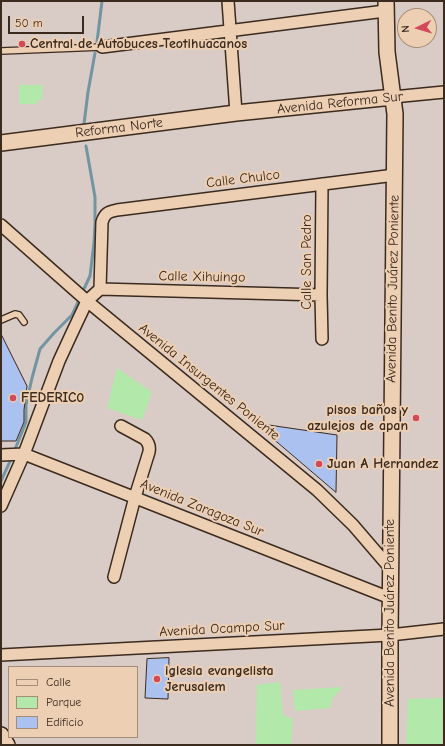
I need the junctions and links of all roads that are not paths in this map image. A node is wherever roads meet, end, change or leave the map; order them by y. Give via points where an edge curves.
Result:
1 (228, 1) edge
2 (386, 6) edge
3 (230, 31) junction
4 (102, 48) joint
5 (1, 51) edge
6 (444, 92) edge
7 (393, 97) junction
8 (236, 113) junction
9 (1, 143) edge
10 (395, 175) junction
11 (322, 184) junction
12 (1, 225) edge
13 (100, 290) junction
14 (321, 295) junction
15 (86, 300) junction
16 (1, 320) edge
17 (24, 322) dead end
18 (322, 339) dead end
19 (121, 426) dead end
20 (1, 454) edge
21 (20, 454) junction
22 (135, 498) junction
23 (1, 506) edge
24 (390, 568) junction
25 (114, 577) dead end
26 (390, 598) junction
27 (444, 629) edge
28 (390, 635) junction
29 (1, 655) edge
30 (1, 735) edge
31 (7, 745) edge
32 (390, 745) edge

1 - 3 street
2 - 3 street
2 - 7 main road, Avenida Benito Juárez Poniente via 387,52
3 - 4 street
3 - 8 street
4 - 5 lane
6 - 7 street, Avenida Reforma Sur
7 - 8 main road, Avenida Reforma Sur
7 - 10 main road, Avenida Benito Juárez Poniente
8 - 9 main road, Reforma Norte
10 - 11 street, Calle Chulco
10 - 24 main road, Avenida Benito Juárez Poniente
11 - 13 street, Calle Chulco via 108,213 102,222
11 - 14 street, Calle San Pedro
12 - 15 street, Avenida Insurgentes Poniente
13 - 14 street, Calle Xihuingo
13 - 15 street
14 - 18 street, Calle San Pedro
15 - 21 street
15 - 24 street, Avenida Insurgentes Poniente via 317,490 353,525
16 - 17 lane via 17,314
19 - 22 street via 145,439 150,448
20 - 21 street, Avenida Zaragoza Sur
21 - 22 street, Avenida Zaragoza Sur
21 - 23 street
22 - 25 street
22 - 26 street, Avenida Zaragoza Sur
24 - 26 main road, Avenida Benito Juárez Poniente
26 - 28 main road, Avenida Benito Juárez Poniente
27 - 28 street, Avenida Ocampo Sur
28 - 29 street, Avenida Ocampo Sur
28 - 32 main road, Avenida Benito Juárez Poniente
30 - 31 main road

